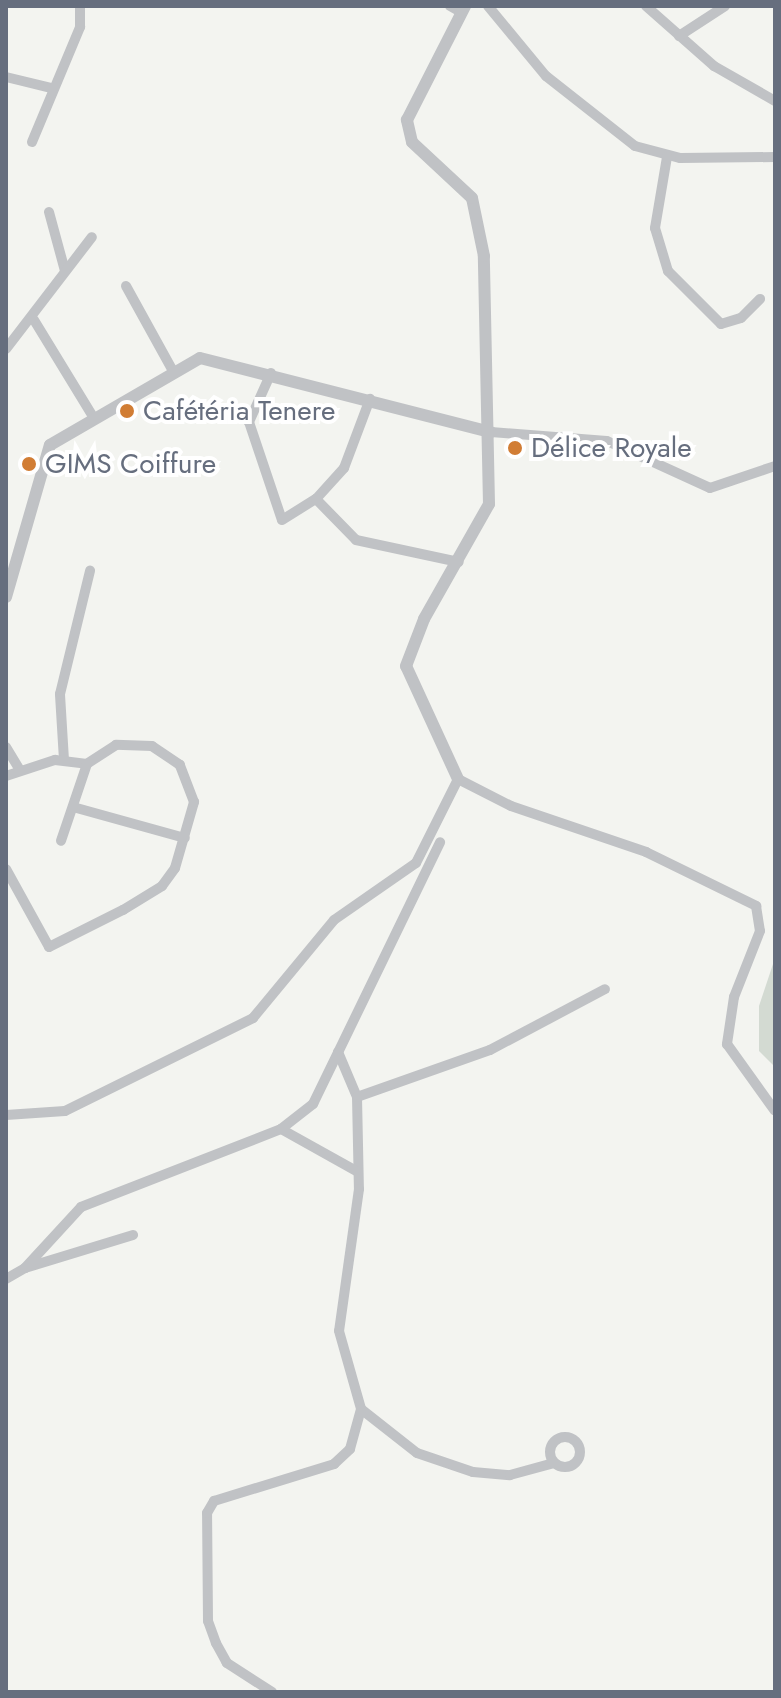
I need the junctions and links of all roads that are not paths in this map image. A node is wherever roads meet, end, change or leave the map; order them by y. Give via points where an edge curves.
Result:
1 (80, 6) edge
2 (488, 6) edge
3 (647, 6) edge
4 (725, 6) edge
5 (458, 8) edge
6 (679, 36) junction
7 (6, 77) edge
8 (51, 88) junction
9 (775, 101) edge
10 (32, 142) dead end
11 (667, 157) junction
12 (775, 157) edge
13 (49, 212) dead end
14 (92, 237) dead end
15 (65, 271) junction
16 (126, 286) dead end
17 (760, 299) dead end
18 (34, 320) junction
19 (6, 349) edge
20 (173, 371) junction
21 (271, 373) junction
22 (370, 399) junction
23 (92, 415) junction
24 (491, 432) junction
25 (775, 466) edge
26 (316, 499) junction
27 (459, 562) junction
28 (90, 571) dead end
29 (6, 597) edge
30 (6, 747) edge
31 (64, 760) junction
32 (87, 764) junction
33 (19, 769) junction
34 (6, 776) edge
35 (458, 779) junction
36 (73, 807) junction
37 (185, 838) junction
38 (61, 841) dead end
39 (440, 842) dead end
40 (6, 869) edge
41 (605, 989) dead end
42 (338, 1052) junction
43 (357, 1097) junction
44 (775, 1111) edge
45 (6, 1115) edge
46 (281, 1129) junction
47 (356, 1171) junction
48 (133, 1235) dead end
49 (25, 1268) junction
50 (6, 1279) edge
51 (361, 1409) junction
52 (554, 1463) dead end
53 (272, 1692) edge

1 - 8 street via 80,27
2 - 11 street via 584,109 635,146
3 - 6 street
4 - 6 street
5 - 24 street via 407,128 418,149 466,190 480,220
6 - 9 street
7 - 8 street
8 - 10 street
11 - 12 street
11 - 17 street via 655,228 668,271 721,324 741,318
13 - 15 street
14 - 15 street
15 - 18 street
16 - 20 street
18 - 19 street
18 - 23 street
20 - 21 street via 208,357
20 - 23 street
21 - 22 street
21 - 26 street via 249,422 275,510 286,521
22 - 24 street
22 - 26 street via 344,468
23 - 29 street via 50,445
24 - 25 street via 607,441 710,488
24 - 27 street via 489,504
26 - 27 street via 356,540
27 - 35 street via 406,666
28 - 31 street via 60,694
30 - 33 street
31 - 32 street
31 - 33 street
32 - 36 street
32 - 37 street via 129,741 173,757 194,802
33 - 34 street
35 - 44 street via 511,806 646,852 756,906 760,931 734,997 727,1044
35 - 45 street via 416,863 334,920 253,1018 65,1111
36 - 37 street
36 - 38 street
37 - 40 street via 162,886 56,948 43,941
39 - 42 street
41 - 43 street via 490,1050
42 - 43 street
42 - 46 street via 313,1104
43 - 47 street
46 - 47 street
46 - 49 street via 81,1207
47 - 51 street via 359,1213 339,1331
48 - 49 street
49 - 50 street
51 - 52 street via 417,1453 473,1472 510,1475
51 - 53 street via 350,1449 334,1464 214,1501 207,1513 208,1621 227,1663

